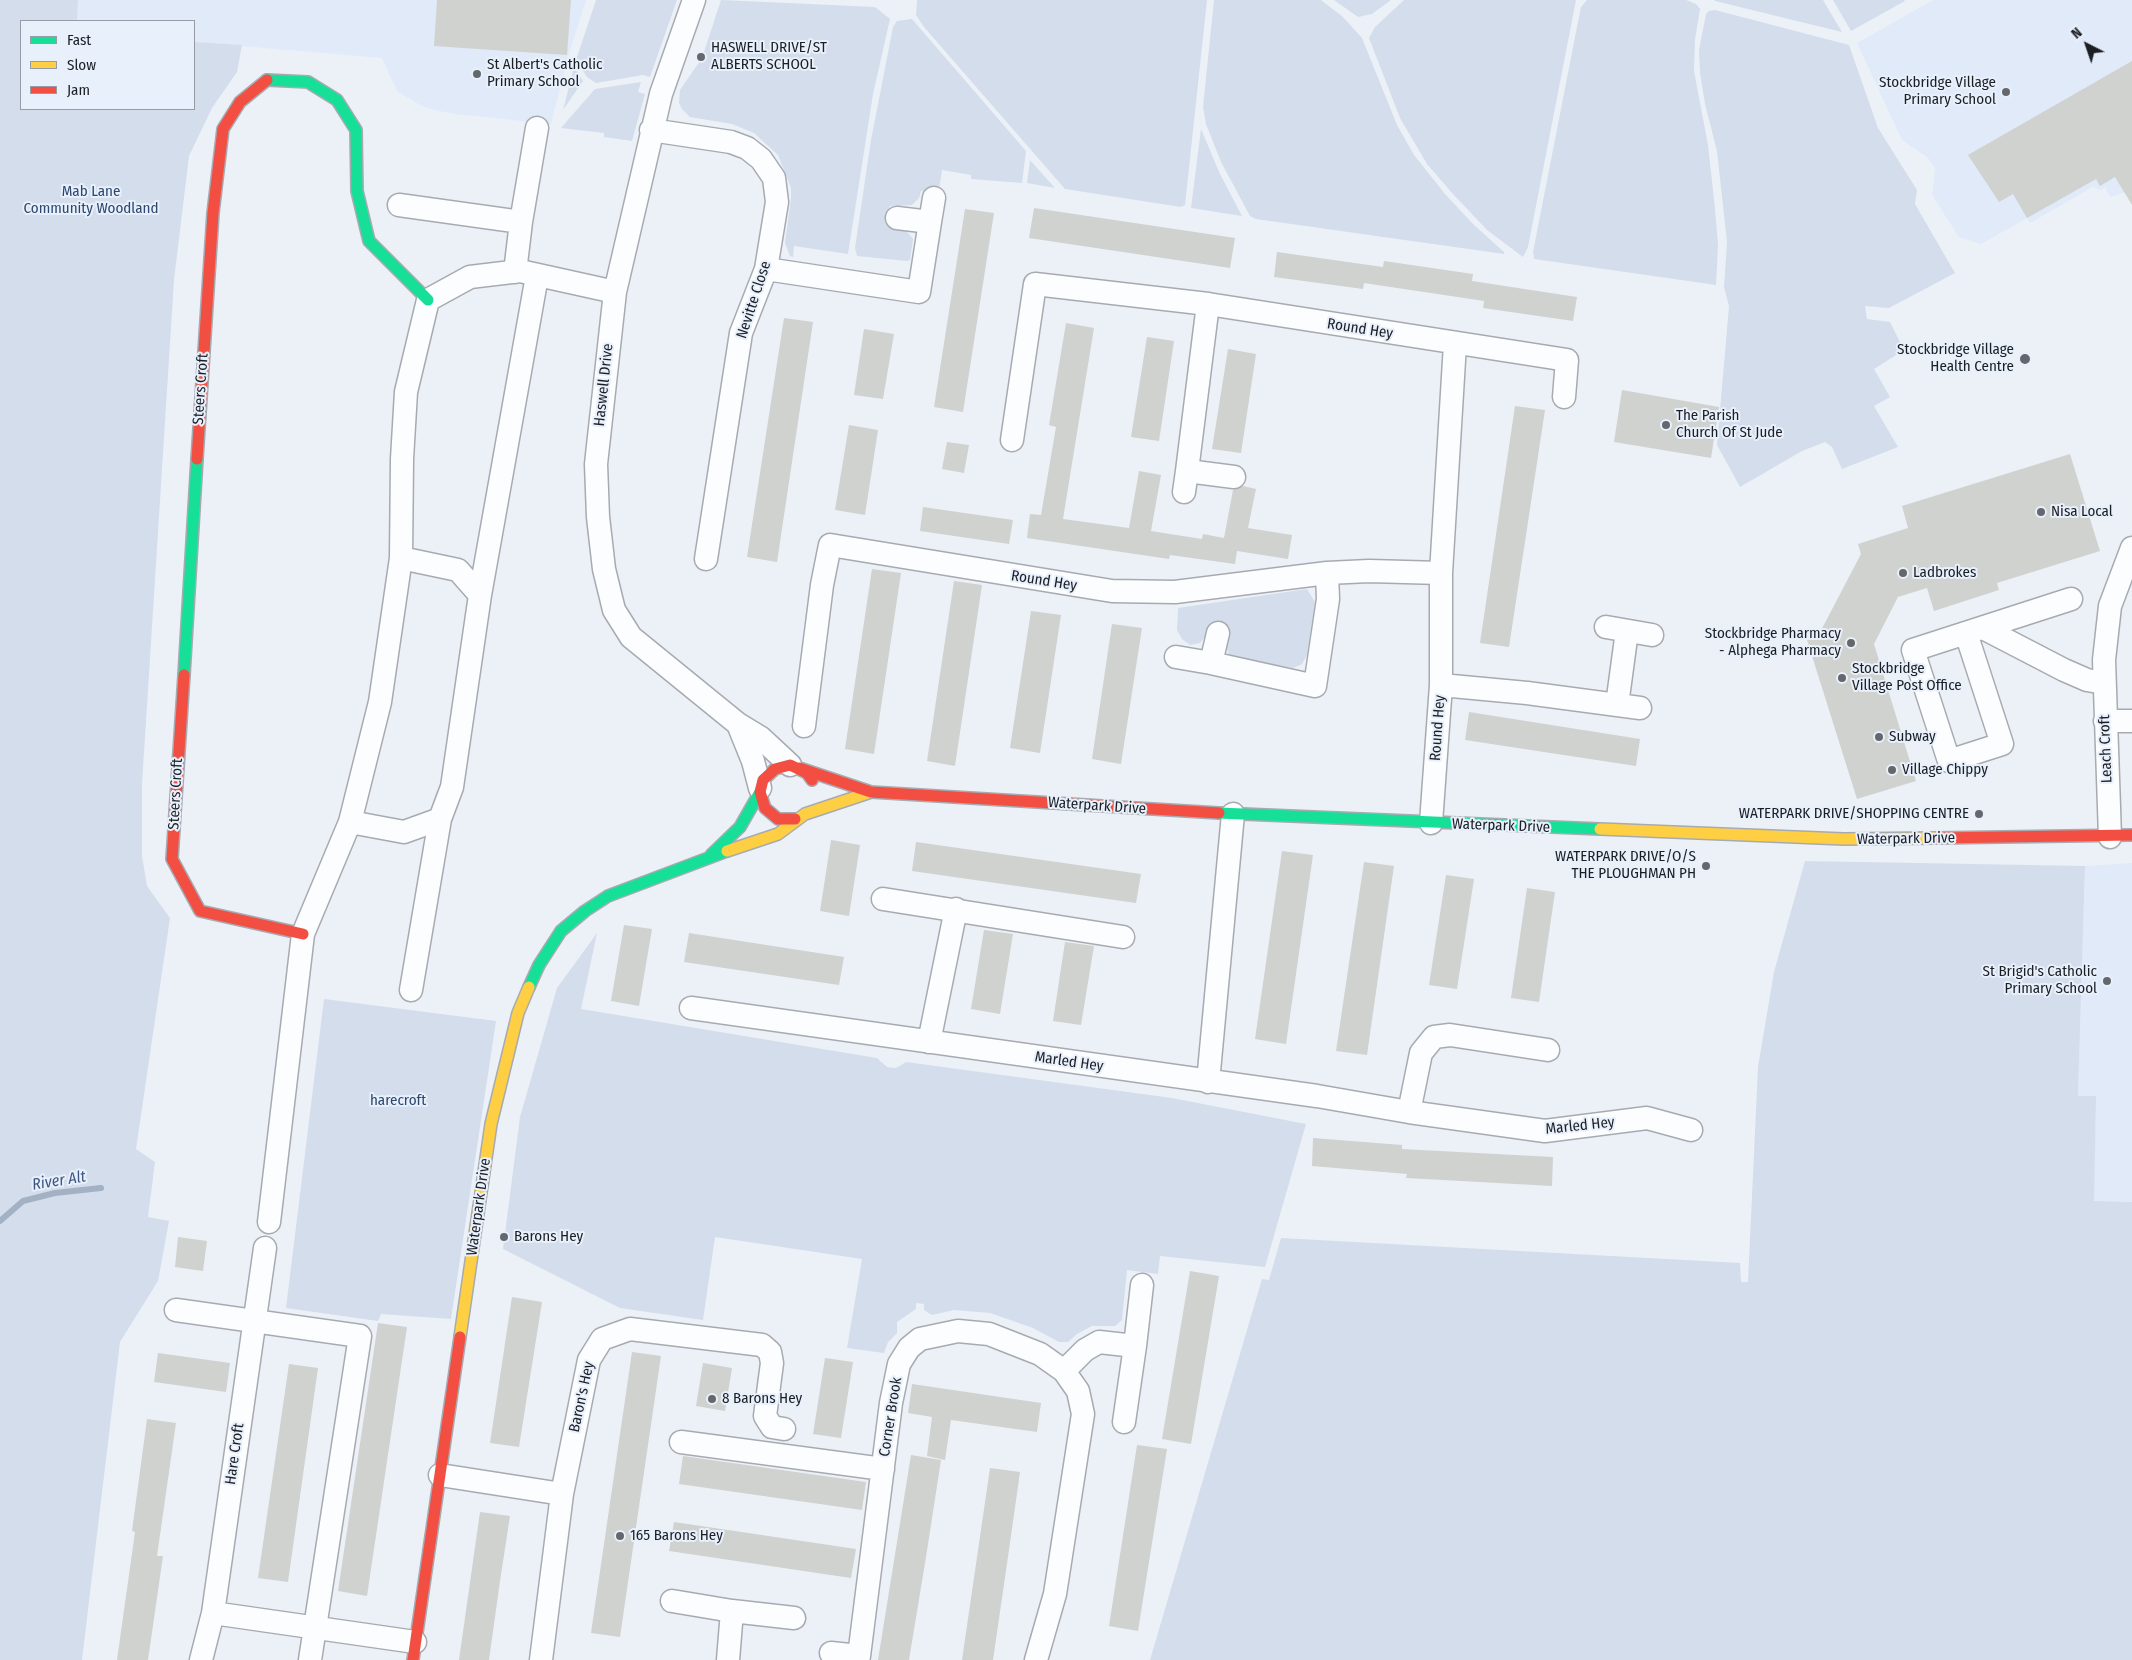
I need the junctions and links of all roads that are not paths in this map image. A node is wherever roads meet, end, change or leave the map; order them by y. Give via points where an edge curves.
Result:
1 (694, 0) edge
2 (537, 128) dead end
3 (652, 130) junction
4 (934, 198) dead end
5 (399, 205) dead end
6 (897, 218) dead end
7 (521, 222) junction
8 (930, 222) junction
9 (766, 269) junction
10 (515, 272) junction
11 (537, 276) junction
12 (615, 292) junction
13 (428, 300) junction
14 (1208, 304) junction
15 (1455, 344) junction
16 (1564, 397) dead end
17 (1012, 440) dead end
18 (1234, 477) dead end
19 (2132, 548) edge
20 (401, 558) junction
21 (706, 559) dead end
22 (1326, 573) junction
23 (1441, 574) junction
24 (480, 595) junction
25 (2071, 599) dead end
26 (1975, 630) junction
27 (1218, 632) dead end
28 (1652, 635) dead end
29 (1176, 658) dead end
30 (1210, 664) junction
31 (2104, 683) junction
32 (1441, 685) junction
33 (1617, 704) junction
34 (1640, 708) dead end
35 (2105, 721) junction
36 (2132, 721) edge
37 (738, 724) junction
38 (804, 726) dead end
39 (795, 767) junction
40 (760, 790) junction
41 (871, 792) junction
42 (1234, 814) junction
43 (800, 816) junction
44 (440, 818) junction
45 (350, 822) junction
46 (1431, 823) junction
47 (2132, 835) edge
48 (2110, 837) junction
49 (708, 857) junction
50 (883, 899) dead end
51 (956, 909) junction
52 (304, 934) junction
53 (1123, 937) dead end
54 (411, 990) dead end
55 (691, 1008) dead end
56 (929, 1042) junction
57 (1548, 1050) dead end
58 (1208, 1082) junction
59 (1409, 1112) junction
60 (1690, 1130) dead end
61 (269, 1222) dead end
62 (265, 1248) dead end
63 (1142, 1285) dead end
64 (176, 1310) dead end
65 (254, 1320) junction
66 (1134, 1346) junction
67 (1064, 1372) junction
68 (1124, 1422) dead end
69 (681, 1442) dead end
70 (768, 1454) junction
71 (883, 1469) junction
72 (440, 1475) junction
73 (562, 1494) junction
74 (672, 1601) dead end
75 (732, 1611) junction
76 (213, 1614) junction
77 (794, 1618) dead end
78 (314, 1629) junction
79 (414, 1651) edge
80 (831, 1653) dead end
81 (201, 1660) edge
82 (310, 1660) edge
83 (541, 1660) edge
84 (728, 1660) edge
85 (1036, 1660) edge

1 - 3 street, Haswell Drive via 670,64
2 - 7 street
3 - 9 street, Nevitte Close via 731,142 747,148 761,159 774,178 777,202
3 - 12 street, Haswell Drive
4 - 8 street
5 - 7 street
6 - 8 street
7 - 10 street
8 - 9 street via 919,292
9 - 21 street, Nevitte Close via 741,333
10 - 11 street
10 - 13 street via 470,277
11 - 12 street
11 - 24 street
12 - 37 street, Haswell Drive via 596,464 604,569 612,601 631,637
13 - 20 street via 406,392
13 - 52 street, Steers Croft via 369,242 357,191 356,130 337,100 308,82 266,80 240,102 222,129 172,859 200,911
14 - 15 street, Round Hey
14 - 17 street, Round Hey via 1035,284
14 - 18 street via 1185,481
15 - 16 street, Round Hey via 1567,360
15 - 23 street, Round Hey
19 - 31 street, Leach Croft via 2110,606
20 - 24 street via 458,570
20 - 45 street via 380,702
22 - 23 street, Round Hey
22 - 30 street via 1328,600 1315,686
22 - 38 street, Round Hey via 1175,592 1112,591 830,545
23 - 32 street, Round Hey
24 - 44 street via 452,788
25 - 26 street
26 - 26 street via 2002,744 1949,761 1914,650
26 - 31 street via 2088,680
27 - 30 street
28 - 33 street via 1617,629
29 - 30 street
31 - 35 street, Leach Croft
32 - 33 street
32 - 46 street, Round Hey
33 - 34 street
35 - 36 street
35 - 48 street, Leach Croft
37 - 39 street, Haswell Drive via 761,738
37 - 40 street, Haswell Drive
39 - 40 street, Waterpark Drive via 782,766 768,774
39 - 41 street, Waterpark Drive
39 - 43 street, Waterpark Drive via 807,773 814,794
40 - 43 street, Waterpark Drive via 761,800 770,815 778,819
40 - 49 street, Waterpark Drive via 740,828
41 - 42 street, Waterpark Drive
41 - 43 street, Waterpark Drive
42 - 46 street, Waterpark Drive
42 - 58 street
43 - 49 street, Waterpark Drive via 765,840
44 - 45 street via 404,832
44 - 54 street
45 - 52 street
46 - 48 street, Waterpark Drive via 1844,839
47 - 48 street, Waterpark Drive
49 - 72 street, Waterpark Drive via 634,884 584,910 548,948 518,1013 491,1124
50 - 51 street
51 - 53 street
51 - 56 street
52 - 61 street
55 - 56 street, Marled Hey
56 - 58 street, Marled Hey
57 - 59 street via 1450,1035 1434,1037 1421,1053
58 - 59 street, Marled Hey
59 - 60 street, Marled Hey via 1545,1131 1648,1118
62 - 65 street, Hare Croft
63 - 66 street
64 - 65 street
65 - 76 street, Hare Croft
65 - 78 street via 360,1336
66 - 67 street via 1099,1342 1085,1350
66 - 68 street
67 - 71 street, Corner Brook via 1040,1354 990,1334 958,1331 920,1339 909,1348 899,1364
67 - 85 street, Corner Brook via 1078,1391 1083,1414 1055,1594
69 - 70 street
70 - 71 street
70 - 73 street, Baron's Hey via 778,1428 765,1416 772,1363 770,1352 762,1345 630,1329 602,1339 588,1360
71 - 80 street, Corner Brook via 859,1656
72 - 73 street
72 - 79 street, Waterpark Drive
73 - 83 street, Baron's Hey
74 - 75 street
75 - 77 street
75 - 84 street
76 - 78 street
76 - 81 street, Hare Croft
78 - 79 street
78 - 82 street

